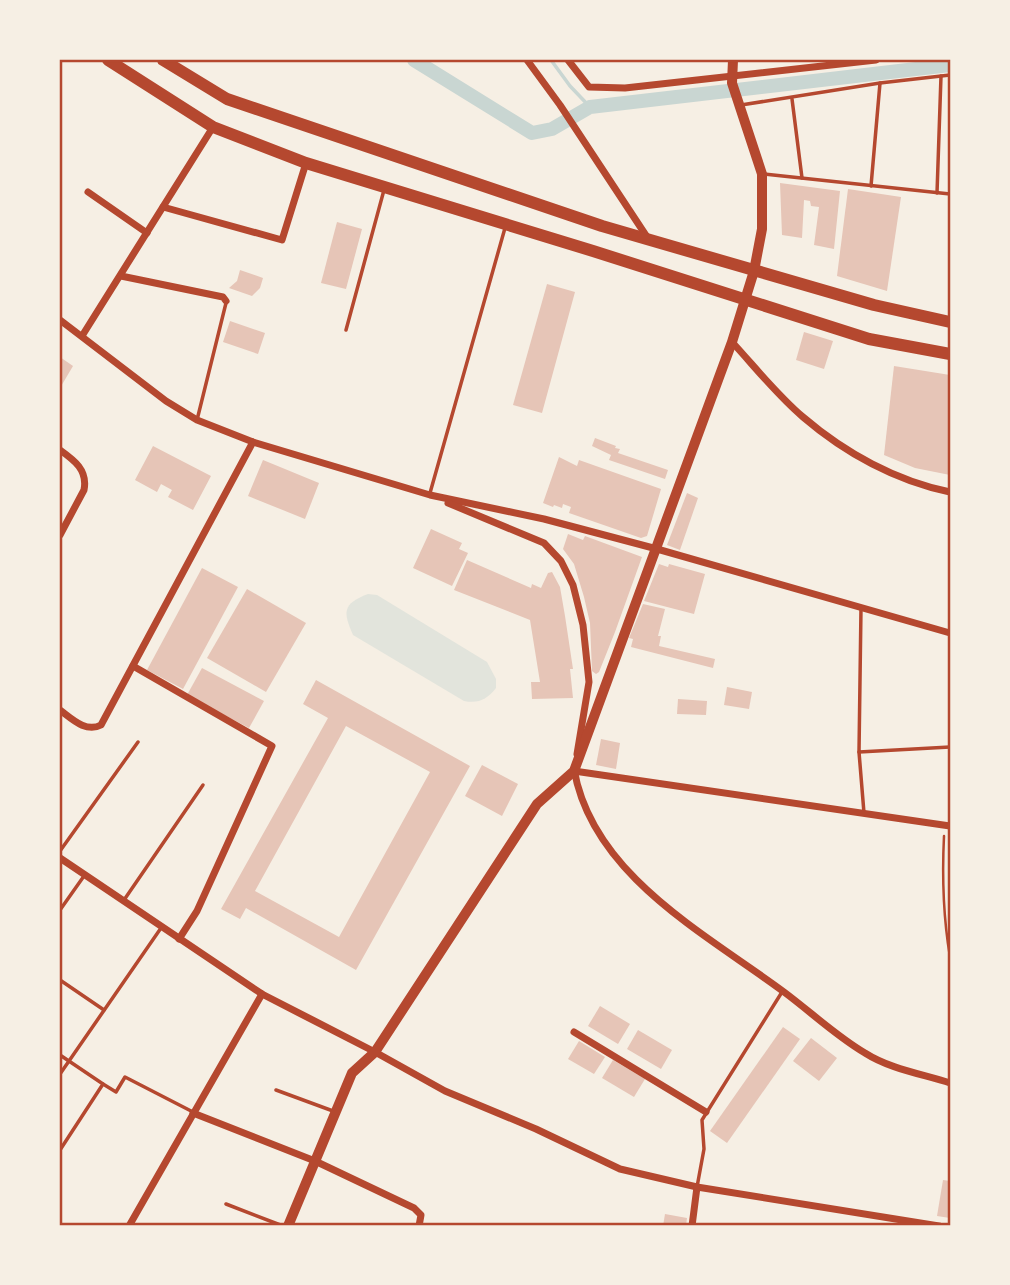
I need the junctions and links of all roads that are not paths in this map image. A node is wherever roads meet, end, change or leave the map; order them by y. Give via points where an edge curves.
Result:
1 (108, 60) edge
2 (163, 60) edge
3 (527, 60) edge
4 (568, 60) edge
5 (733, 60) edge
6 (876, 60) edge
7 (839, 61) edge
8 (950, 75) edge
9 (941, 76) junction
10 (733, 78) junction
11 (880, 83) junction
12 (792, 99) junction
13 (738, 102) junction
14 (213, 127) junction
15 (306, 163) junction
16 (762, 174) junction
17 (802, 178) junction
18 (872, 186) junction
19 (384, 187) junction
20 (89, 192) dead end
21 (937, 193) junction
22 (950, 194) edge
23 (163, 206) junction
24 (506, 225) junction
25 (147, 233) junction
26 (649, 241) junction
27 (754, 271) junction
28 (121, 276) junction
29 (744, 300) junction
30 (226, 301) joint
31 (60, 320) edge
32 (950, 322) edge
33 (346, 330) dead end
34 (82, 336) junction
35 (732, 342) junction
36 (950, 354) edge
37 (197, 420) junction
38 (253, 442) junction
39 (60, 450) edge
40 (950, 492) edge
41 (430, 495) junction
42 (60, 535) edge
43 (657, 549) junction
44 (861, 608) junction
45 (950, 633) edge
46 (133, 666) junction
47 (60, 710) edge
48 (138, 742) dead end
49 (950, 747) edge
50 (859, 752) junction
51 (574, 771) junction
52 (203, 785) dead end
53 (864, 813) junction
54 (948, 826) edge
55 (60, 851) edge
56 (60, 858) edge
57 (84, 876) junction
58 (123, 902) junction
59 (60, 910) edge
60 (161, 928) junction
61 (179, 939) junction
62 (60, 980) edge
63 (783, 991) junction
64 (261, 994) junction
65 (104, 1010) junction
66 (574, 1032) dead end
67 (375, 1052) junction
68 (60, 1055) edge
69 (68, 1061) junction
70 (60, 1074) edge
71 (950, 1083) edge
72 (103, 1084) junction
73 (276, 1090) dead end
74 (336, 1112) junction
75 (706, 1112) junction
76 (193, 1113) junction
77 (60, 1150) edge
78 (315, 1161) junction
79 (697, 1187) junction
80 (226, 1204) dead end
81 (129, 1226) edge
82 (286, 1226) edge
83 (419, 1226) edge
84 (692, 1226) edge
85 (939, 1226) edge

1 - 14 main road
2 - 26 main road via 227,99
3 - 26 street
4 - 10 street via 589,87
5 - 10 street
6 - 7 street
7 - 10 street
8 - 9 lane
9 - 11 lane
9 - 21 lane
10 - 13 street
11 - 12 lane
11 - 18 lane
12 - 13 lane
12 - 17 lane
13 - 16 street
14 - 15 main road
14 - 23 street
15 - 19 main road
15 - 23 street via 282,240
16 - 17 lane
16 - 27 street via 762,229
17 - 18 lane
18 - 21 lane
19 - 24 main road
19 - 33 lane
20 - 25 street
21 - 22 lane
23 - 25 street
24 - 29 main road
24 - 41 lane
25 - 28 street
26 - 27 main road
27 - 29 street
27 - 32 main road
28 - 30 street
28 - 34 street
29 - 35 street
29 - 36 main road via 869,339
30 - 37 lane
31 - 34 street
34 - 37 street
35 - 40 street via 801,416 833,440 895,476
35 - 43 street
37 - 38 street
38 - 41 street
38 - 46 street
39 - 42 street via 80,467 86,482
41 - 43 street
41 - 51 street via 544,543 561,561 573,585 583,625 589,682
43 - 44 street
43 - 51 street
44 - 45 street
44 - 50 lane
46 - 47 street via 101,725 85,727
46 - 61 street via 272,746 197,911
48 - 55 lane
49 - 50 lane
50 - 53 lane
51 - 53 street
51 - 63 street via 599,834 623,867 699,933
51 - 67 street via 537,804
52 - 58 lane
53 - 54 street
56 - 57 street
57 - 58 street
57 - 59 lane
58 - 60 street
60 - 61 street
60 - 65 lane
61 - 64 street
62 - 65 lane
63 - 71 street via 865,1053
63 - 75 lane
64 - 67 street
64 - 76 street
65 - 69 lane
66 - 75 street
67 - 74 street via 352,1073
67 - 79 street via 445,1091 620,1169
68 - 69 lane
69 - 70 lane
69 - 72 lane
72 - 76 lane via 116,1092 125,1077
72 - 77 lane
73 - 74 lane
74 - 78 street
75 - 79 lane
76 - 78 street
76 - 81 street
78 - 82 street
78 - 83 street via 414,1208 421,1215
79 - 84 street
79 - 85 street
80 - 82 lane

